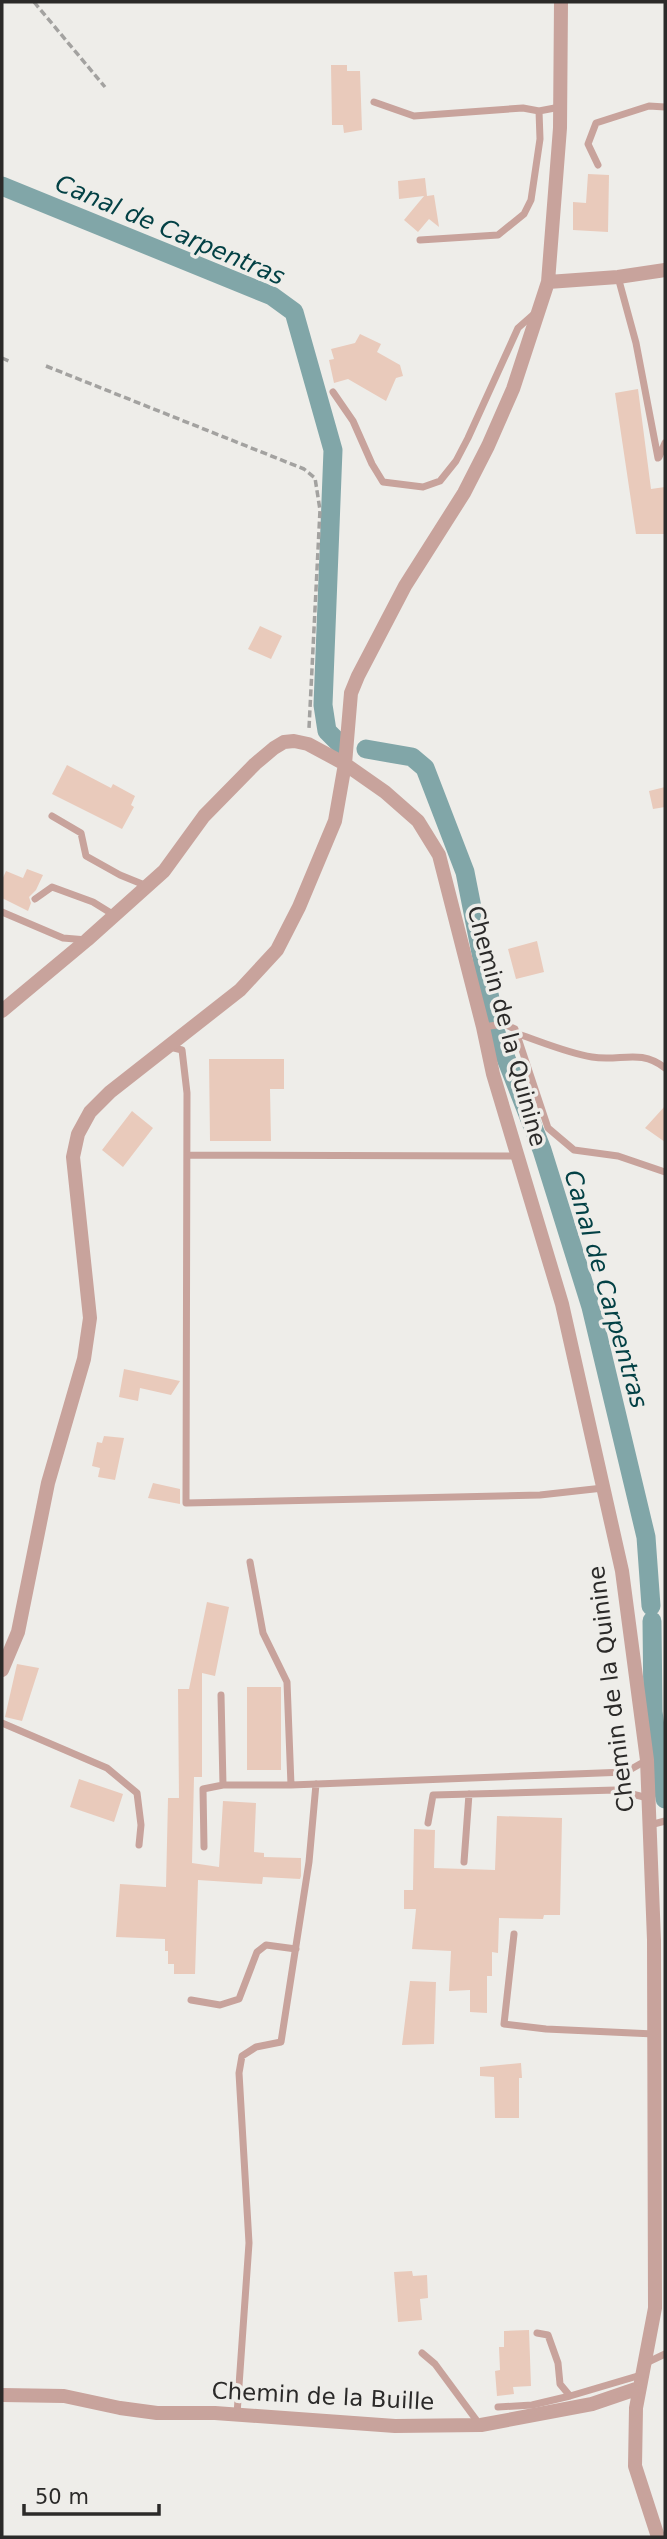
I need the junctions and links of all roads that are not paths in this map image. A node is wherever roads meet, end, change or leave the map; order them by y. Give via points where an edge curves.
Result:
1 (561, 2) edge
2 (374, 103) dead end
3 (560, 107) junction
4 (665, 107) edge
5 (539, 111) junction
6 (598, 165) dead end
7 (420, 240) dead end
8 (665, 270) edge
9 (618, 277) junction
10 (548, 282) junction
11 (541, 308) junction
12 (333, 392) dead end
13 (665, 443) edge
14 (345, 764) junction
15 (52, 816) dead end
16 (148, 886) junction
17 (35, 899) dead end
18 (2, 912) edge
19 (115, 915) junction
20 (87, 940) junction
21 (2, 1011) edge
22 (483, 1027) junction
23 (518, 1034) junction
24 (168, 1046) junction
25 (665, 1068) edge
26 (187, 1155) junction
27 (517, 1156) junction
28 (665, 1172) edge
29 (604, 1488) junction
30 (250, 1562) dead end
31 (2, 1670) edge
32 (221, 1695) dead end
33 (2, 1723) edge
34 (647, 1760) junction
35 (316, 1784) junction
36 (223, 1785) junction
37 (291, 1785) junction
38 (469, 1794) junction
39 (649, 1799) junction
40 (665, 1821) edge
41 (428, 1823) dead end
42 (650, 1825) junction
43 (139, 1845) dead end
44 (204, 1847) dead end
45 (464, 1862) dead end
46 (514, 1934) dead end
47 (296, 1949) junction
48 (191, 2000) dead end
49 (654, 2035) junction
50 (537, 2333) dead end
51 (422, 2353) dead end
52 (665, 2354) edge
53 (642, 2375) junction
54 (2, 2395) edge
55 (570, 2396) junction
56 (498, 2407) dead end
57 (237, 2414) junction
58 (481, 2425) junction
59 (658, 2537) edge

1 - 3 street
2 - 5 lane via 414,116 523,108
3 - 5 lane
3 - 10 street
4 - 6 lane via 649,106 596,123 588,144
5 - 7 lane via 539,151 531,200 524,214 498,235
8 - 9 street
9 - 10 street
9 - 13 lane via 658,458
10 - 11 street
11 - 12 lane via 518,328 468,438 440,481 423,487 383,482
11 - 14 street via 488,446 358,676 351,693
14 - 16 street, Chemin de la Quinine via 309,744 284,742 255,764 204,816
14 - 22 street, Chemin de la Quinine via 418,821 439,855
14 - 24 street via 335,821 277,950 240,990
15 - 16 lane via 81,833 86,856
16 - 19 street
17 - 19 lane via 51,887
18 - 20 lane via 63,938
19 - 20 street
20 - 21 street
22 - 23 lane via 510,1025
22 - 27 street, Chemin de la Quinine
23 - 25 lane via 589,1057 638,1055
23 - 28 lane via 548,1128 574,1150 618,1156
24 - 26 lane via 183,1050
24 - 31 street via 110,1092 90,1112 78,1134 73,1157 90,1318 84,1359 48,1483 18,1632
26 - 27 lane
26 - 29 lane via 186,1503 540,1495
27 - 29 street, Chemin de la Quinine via 562,1304
29 - 34 street, Chemin de la Quinine via 622,1571
30 - 37 lane via 263,1633 287,1682
32 - 36 lane
33 - 43 lane via 107,1768 137,1793
34 - 35 lane via 626,1772
34 - 39 street, Chemin de la Quinine
35 - 37 lane
35 - 47 lane
36 - 37 lane
36 - 44 lane via 203,1789
38 - 39 lane via 617,1790
38 - 41 lane via 433,1795
38 - 45 lane
39 - 42 street, Chemin de la Quinine
40 - 42 lane
42 - 49 street, Chemin de la Quinine
46 - 49 lane via 504,2024
47 - 48 lane via 266,1945 257,1952 239,1999 220,2005
47 - 57 lane via 281,2042 256,2047 242,2056 239,2073 249,2244
49 - 53 street, Chemin de la Quinine via 655,2308
50 - 55 lane via 548,2335 558,2363 559,2384
51 - 58 lane
52 - 53 lane
53 - 55 lane
53 - 58 street, Chemin de la Buille via 592,2404
53 - 59 street, Chemin de la Quinine via 635,2466
54 - 57 street, Chemin de la Buille via 64,2396 157,2413
55 - 56 lane
57 - 58 street, Chemin de la Buille via 395,2426

